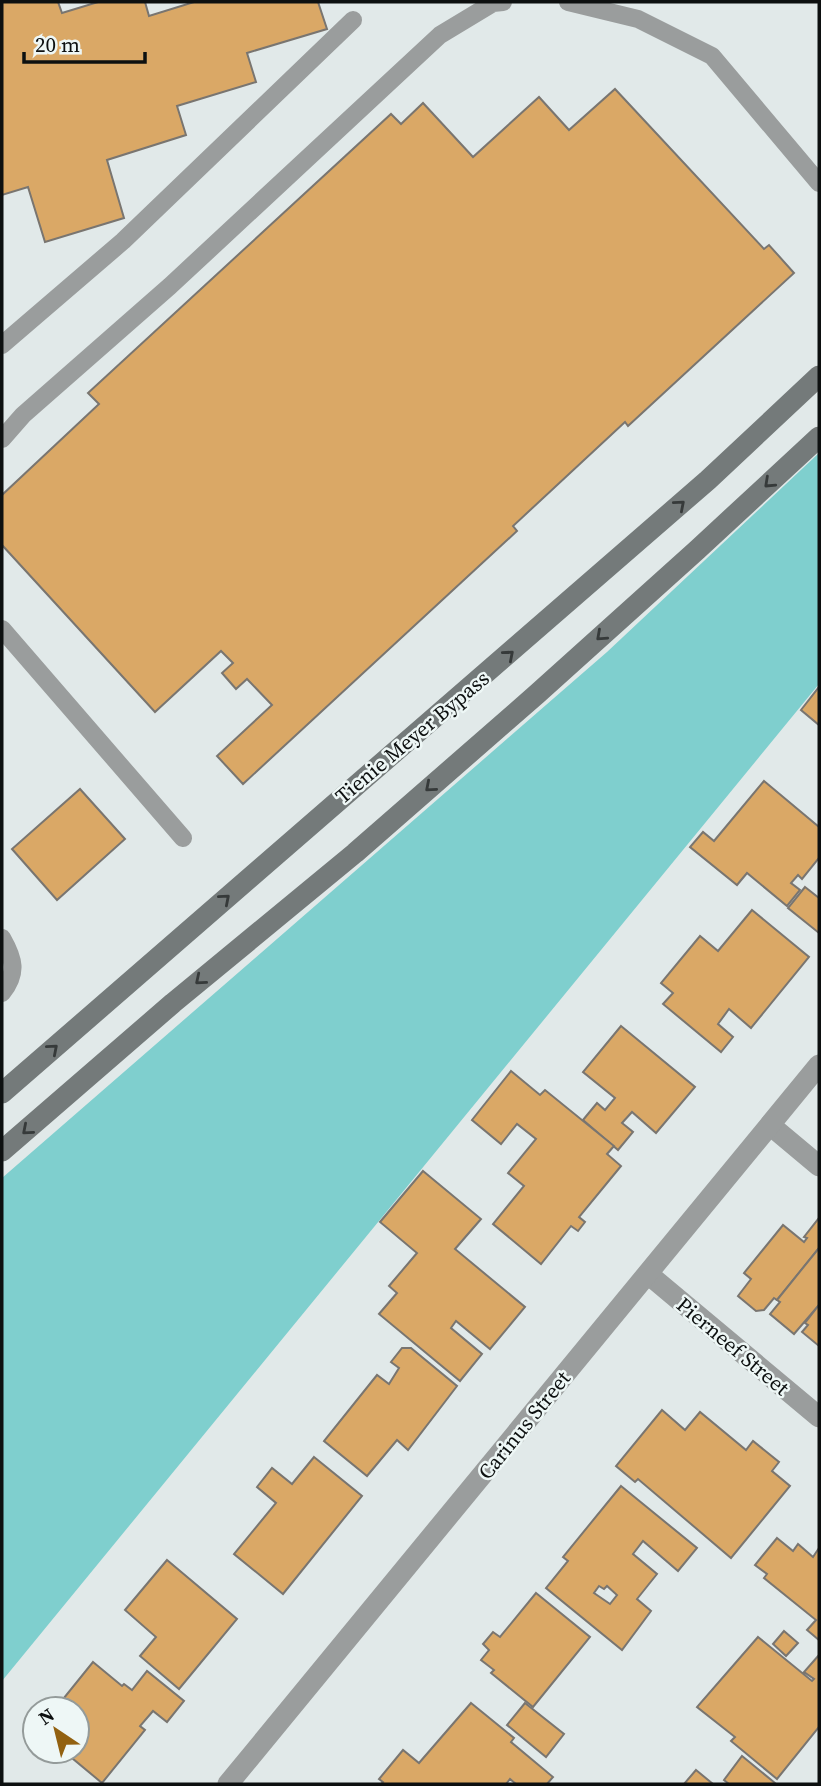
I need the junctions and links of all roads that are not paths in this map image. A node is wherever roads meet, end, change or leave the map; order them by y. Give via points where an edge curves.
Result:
1 (503, 2) edge
2 (568, 2) edge
3 (352, 20) dead end
4 (819, 183) edge
5 (2, 345) edge
6 (819, 376) edge
7 (819, 437) edge
8 (2, 439) edge
9 (2, 629) edge
10 (183, 838) dead end
11 (2, 939) edge
12 (2, 993) edge
13 (819, 1065) edge
14 (2, 1093) edge
15 (770, 1125) junction
16 (2, 1151) edge
17 (819, 1166) edge
18 (648, 1274) junction
19 (819, 1417) edge
20 (228, 1784) edge

1 - 8 lane via 493,3 440,35
2 - 4 lane via 638,19 712,56
3 - 5 lane via 123,240
14 -> 6 street, Tienie Meyer Bypass via 698,489
7 -> 16 street via 527,703
9 - 10 lane
11 - 12 lane via 11,954 13,973
13 - 15 street, Carinus Street
15 - 17 street
15 - 18 street, Carinus Street
18 - 19 street, Pierneef Street
18 - 20 street, Carinus Street

